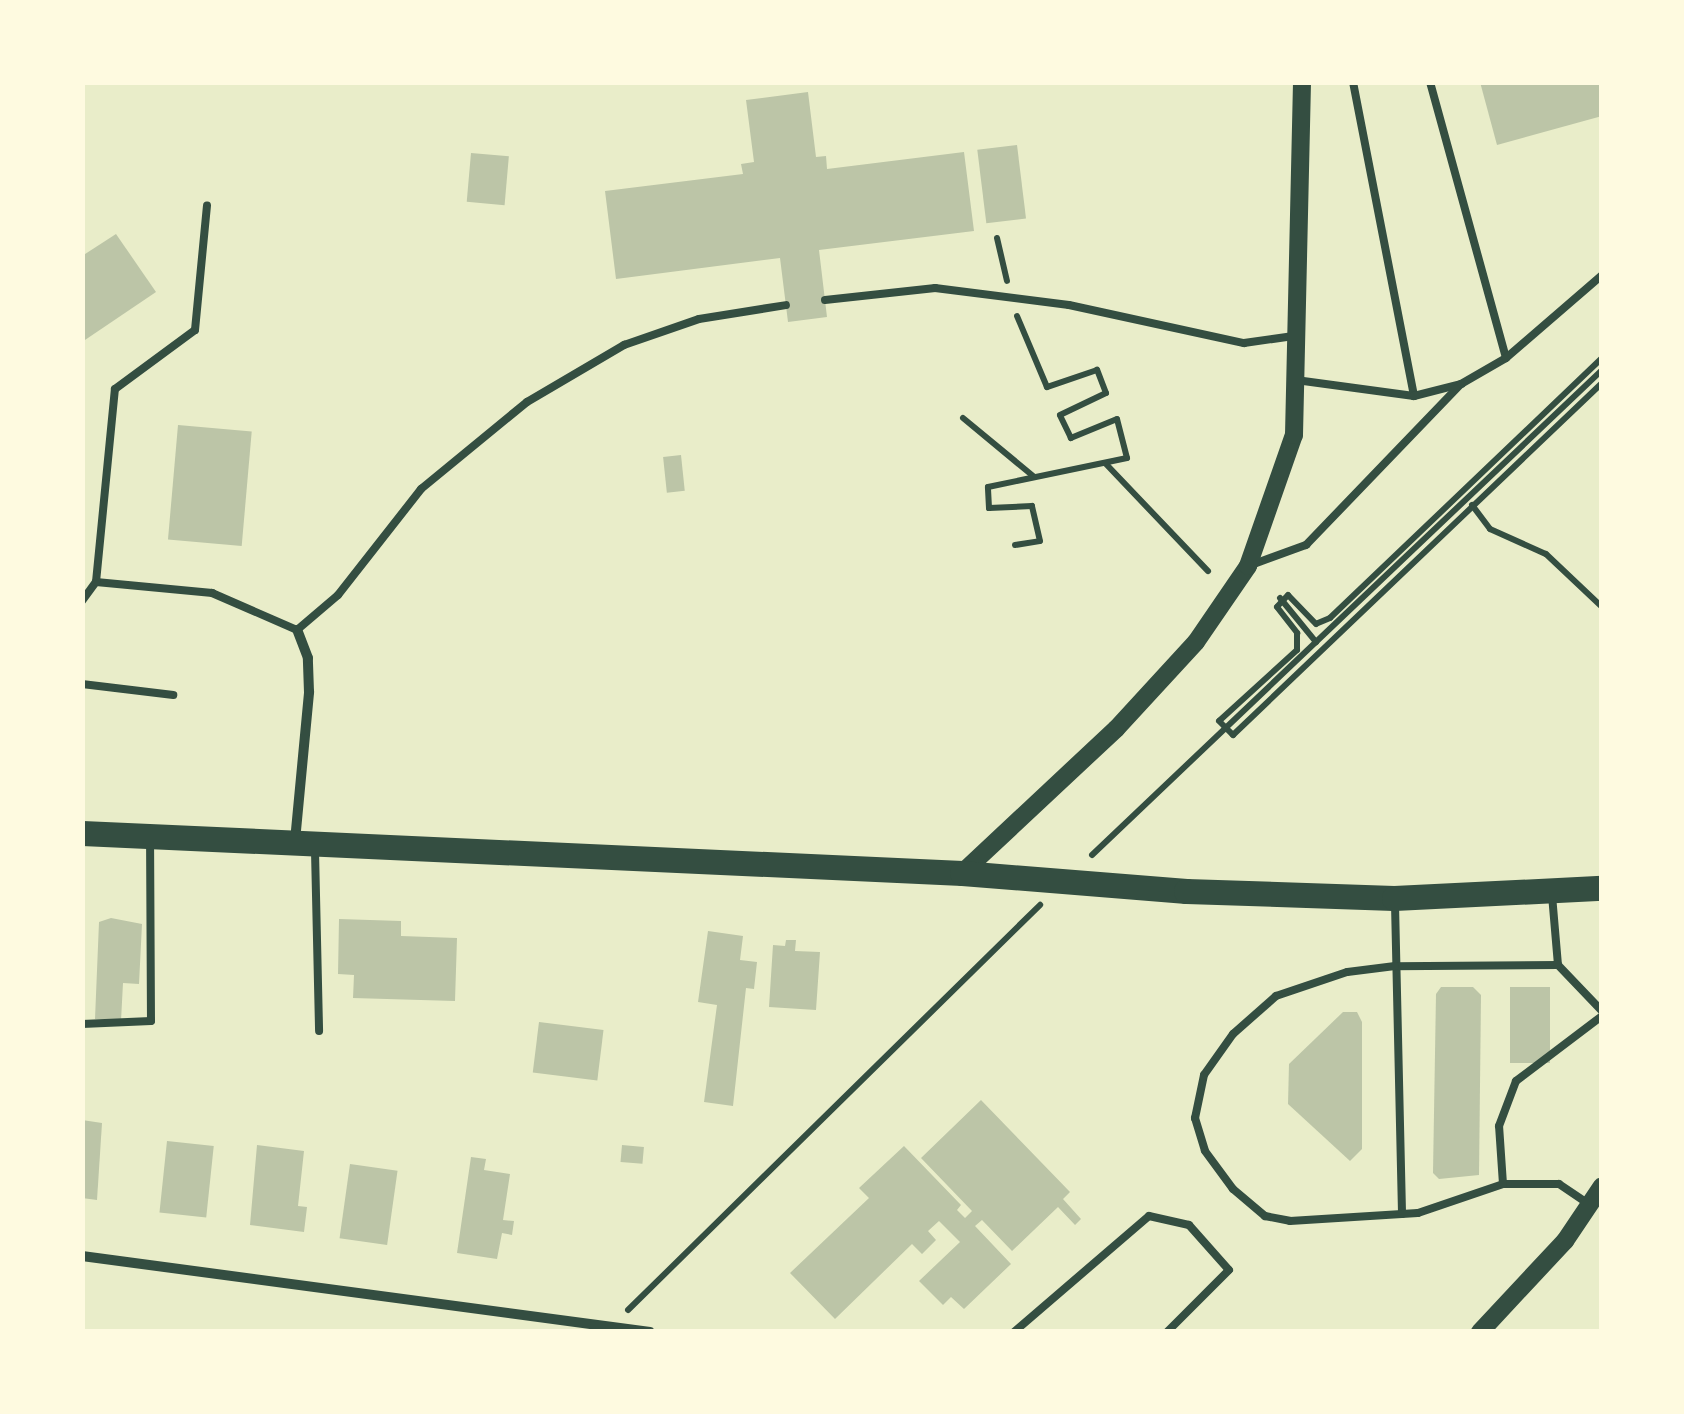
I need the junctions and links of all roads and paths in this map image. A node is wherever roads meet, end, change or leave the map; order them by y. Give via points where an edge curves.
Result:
1 (1302, 82) edge
2 (1354, 82) edge
3 (1430, 82) edge
4 (207, 206) dead end
5 (997, 238) dead end
6 (1602, 275) edge
7 (1009, 298) junction
8 (825, 300) dead end
9 (786, 306) dead end
10 (1298, 335) junction
11 (1506, 358) junction
12 (1602, 358) edge
13 (1602, 370) edge
14 (1296, 380) junction
15 (1602, 383) edge
16 (1462, 384) junction
17 (1414, 396) junction
18 (962, 418) dead end
19 (1106, 463) junction
20 (1034, 477) junction
21 (1468, 500) junction
22 (1015, 545) dead end
23 (1248, 566) junction
24 (1208, 572) dead end
25 (96, 582) junction
26 (1281, 599) junction
27 (82, 601) edge
28 (1602, 607) edge
29 (297, 630) junction
30 (1316, 642) junction
31 (82, 684) edge
32 (174, 695) dead end
33 (1231, 729) junction
34 (1151, 798) dead end
35 (82, 833) edge
36 (150, 836) junction
37 (305, 843) junction
38 (962, 873) junction
39 (1602, 888) edge
40 (1552, 891) junction
41 (1394, 898) junction
42 (980, 962) dead end
43 (1558, 965) junction
44 (1395, 966) junction
45 (1602, 1013) edge
46 (82, 1024) edge
47 (320, 1031) dead end
48 (1503, 1184) junction
49 (1602, 1186) edge
50 (1590, 1204) junction
51 (1402, 1214) junction
52 (82, 1256) edge
53 (624, 1314) dead end
54 (650, 1332) edge
55 (1014, 1332) edge
56 (1167, 1332) edge
57 (1480, 1332) edge

1 - 10 street
2 - 17 lane
3 - 11 lane
4 - 25 lane via 195,330 115,389
5 - 7 path
6 - 11 lane
7 - 8 lane via 935,288
7 - 10 lane via 1244,343
7 - 19 path via 1047,387 1097,370 1106,393 1060,415 1071,438 1116,419 1127,458
9 - 29 lane via 699,319 624,345 527,402 420,489 338,596
10 - 14 street
11 - 16 lane
12 - 26 path via 1330,618 1316,624 1288,595
13 - 21 path
14 - 17 lane
14 - 23 street via 1294,434
15 - 33 path via 1233,735
16 - 17 lane
16 - 23 lane via 1306,545
18 - 20 path
19 - 20 path
19 - 24 path
20 - 22 path via 988,487 989,508 1032,506 1040,541
21 - 28 path via 1490,529 1546,554
21 - 30 path
23 - 38 street via 1196,642 1116,729
25 - 27 lane
25 - 29 lane via 212,593
26 - 30 path
26 - 33 path via 1277,607 1299,644 1220,722
29 - 37 street via 308,658
30 - 33 path
31 - 32 lane
33 - 34 path
35 - 36 main road
36 - 37 main road
36 - 46 lane via 151,1021
37 - 38 main road
37 - 47 lane
38 - 41 main road via 1186,891
39 - 40 main road
40 - 41 main road
40 - 43 lane
41 - 44 lane
42 - 53 path
43 - 44 lane
43 - 45 lane
44 - 51 lane
44 - 51 lane via 1347,972 1276,996 1233,1034 1204,1076 1195,1118 1205,1151 1233,1189 1265,1216 1290,1221
45 - 48 lane via 1516,1081 1500,1126
48 - 50 lane via 1559,1184
48 - 51 lane
49 - 50 street
50 - 57 street via 1536,1276
52 - 54 street
55 - 56 lane via 1150,1216 1189,1225 1229,1270

